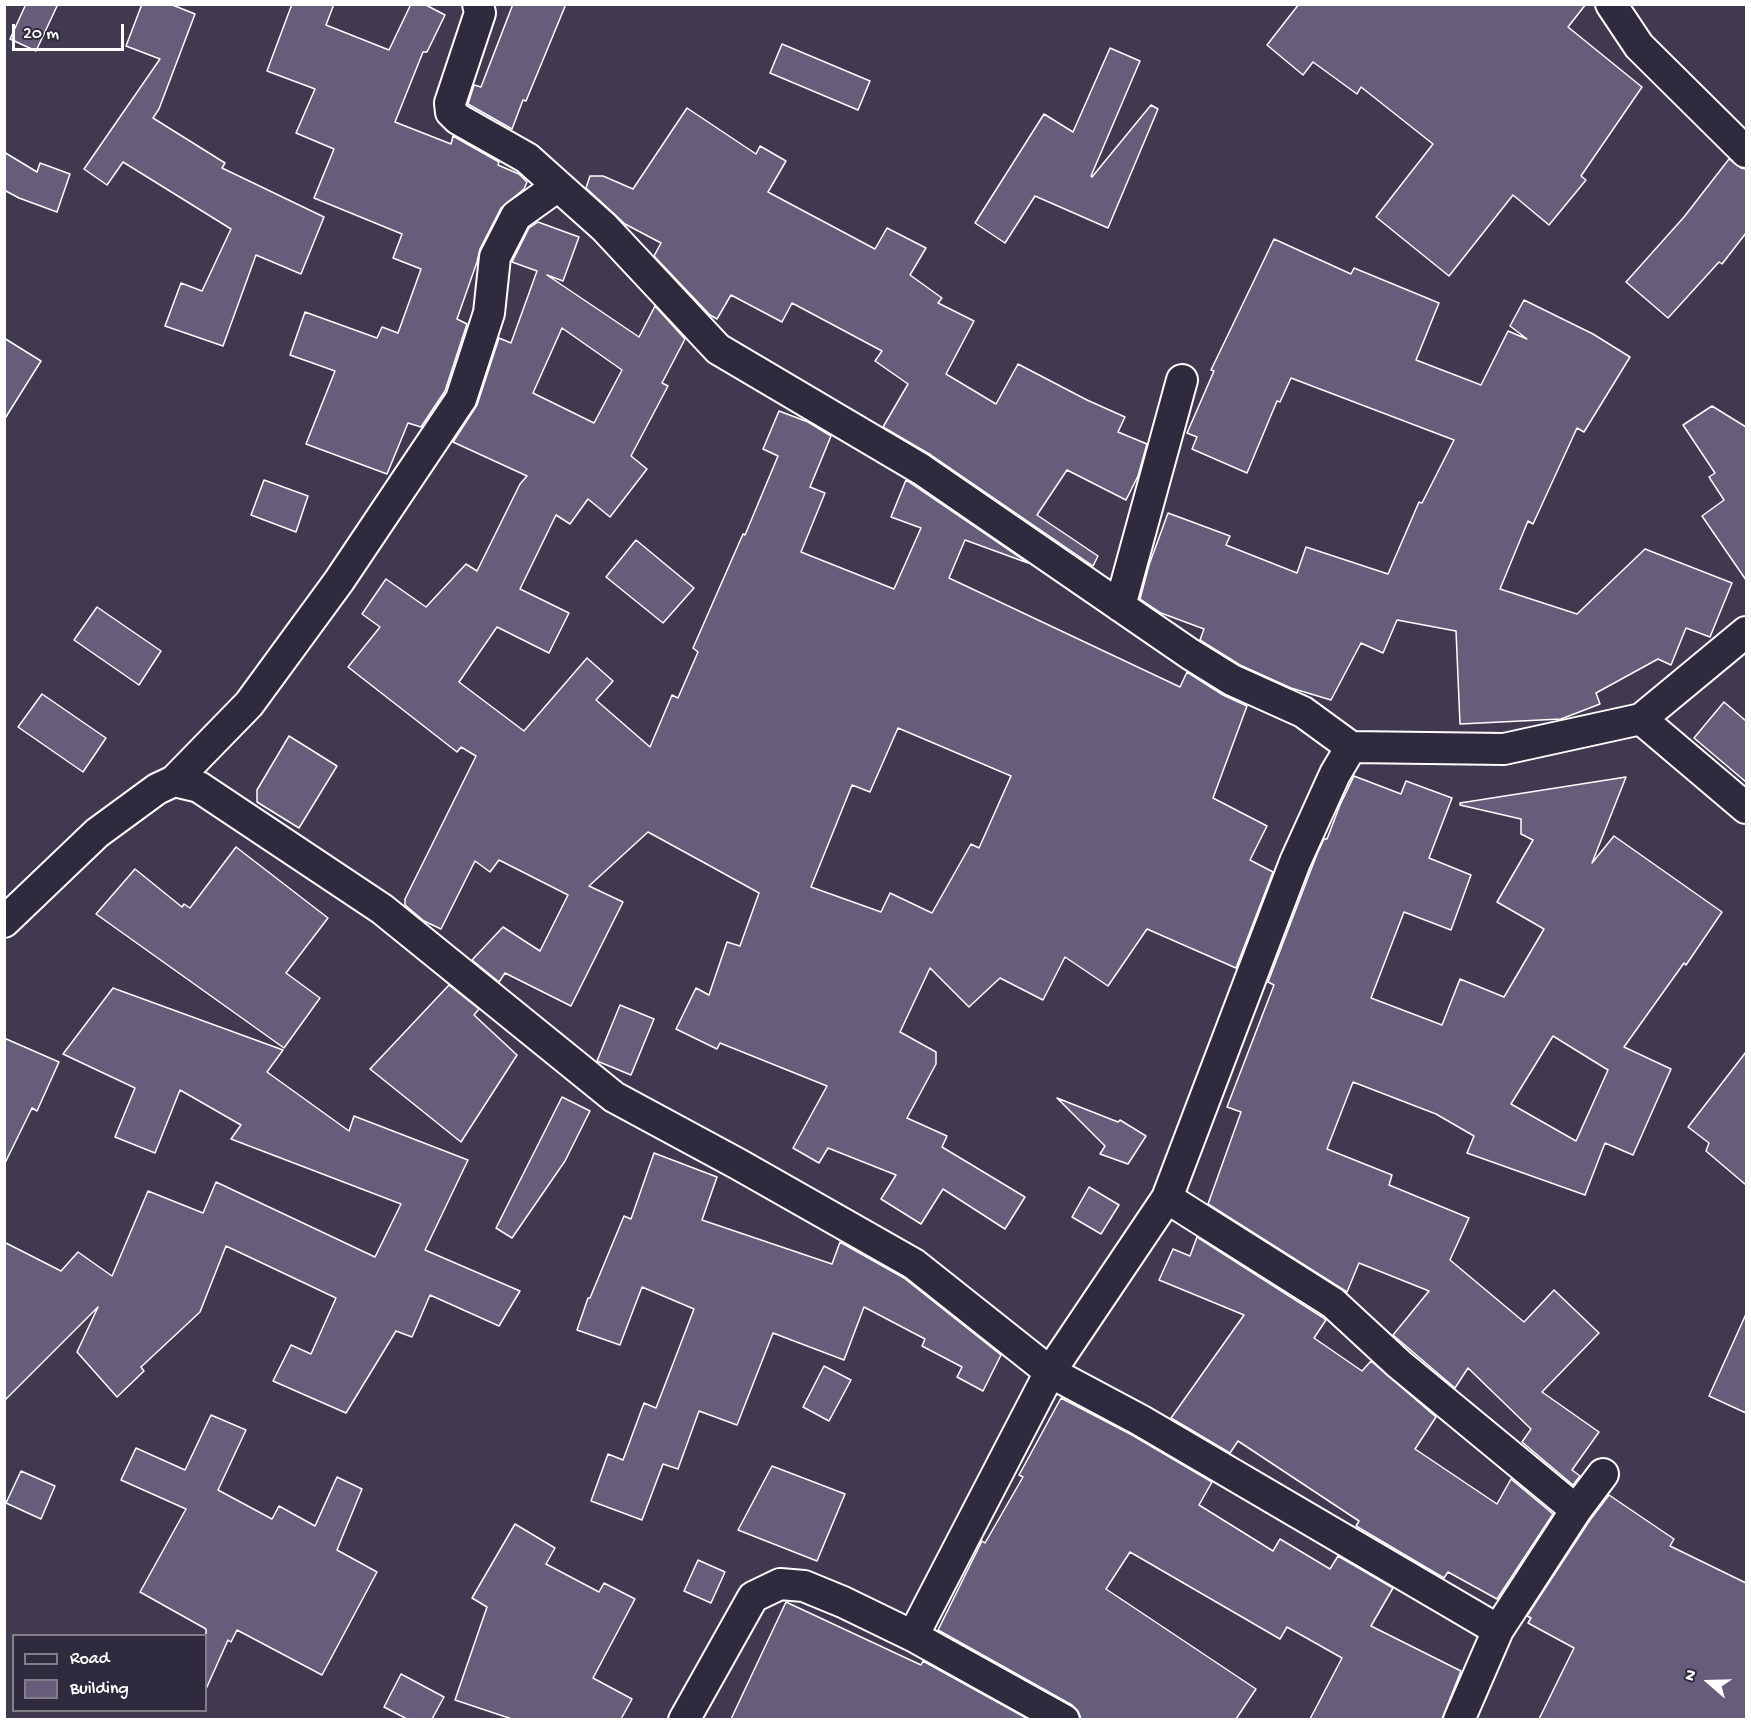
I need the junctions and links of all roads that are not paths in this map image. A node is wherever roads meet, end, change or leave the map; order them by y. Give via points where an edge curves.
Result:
1 (478, 4) edge
2 (1611, 4) edge
3 (1746, 152) edge
4 (558, 186) junction
5 (1182, 380) dead end
6 (1120, 606) junction
7 (1746, 632) edge
8 (1641, 719) junction
9 (1351, 747) junction
10 (174, 782) junction
11 (1746, 808) edge
12 (4, 922) edge
13 (1167, 1198) junction
14 (1050, 1372) junction
15 (1603, 1474) dead end
16 (1576, 1510) junction
17 (1498, 1630) junction
18 (914, 1636) junction
19 (684, 1719) edge
20 (1064, 1719) edge
21 (1459, 1719) edge

1 - 4 street via 480,13 450,103 452,112 527,158
2 - 3 street via 1639,46
4 - 6 street via 604,226 718,349 921,469
4 - 10 street via 516,216 495,257 489,313 461,399 339,581 249,704
5 - 6 street
6 - 9 street via 1232,680 1303,712
7 - 8 street
8 - 9 street via 1504,749
8 - 11 street
9 - 13 street via 1295,862
10 - 12 street via 157,789 97,833
10 - 14 street via 199,787 382,909 614,1097 914,1264
13 - 14 street
13 - 16 street via 1333,1304 1399,1364
14 - 17 street via 1140,1420
14 - 18 street
15 - 16 street
16 - 17 street
17 - 21 street
18 - 19 street via 804,1586 780,1584 753,1597
18 - 20 street

